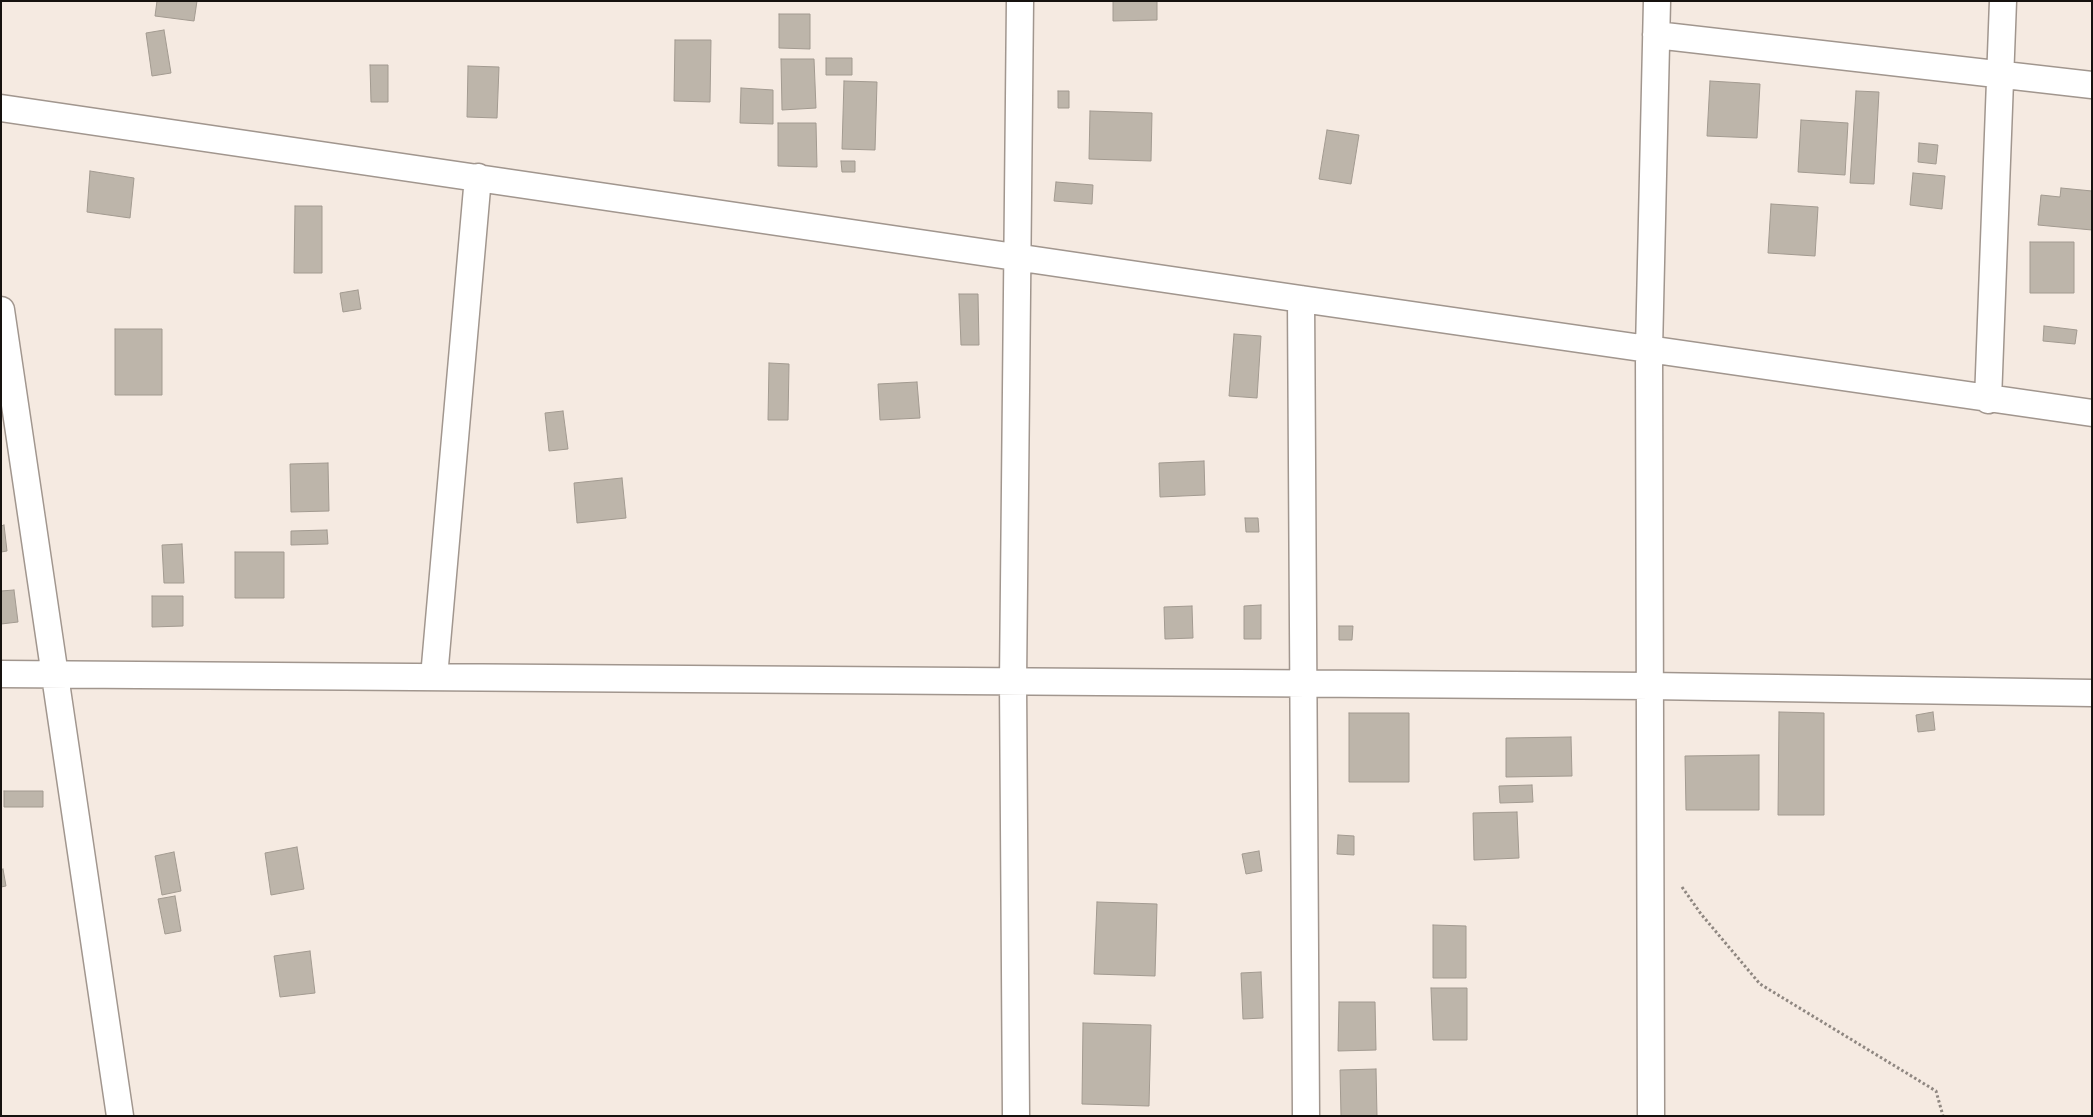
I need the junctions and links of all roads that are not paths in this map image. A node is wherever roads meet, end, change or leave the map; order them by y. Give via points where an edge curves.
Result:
1 (1020, 1) edge
2 (1657, 1) edge
3 (2003, 1) edge
4 (1656, 36) junction
5 (2000, 74) junction
6 (2092, 85) edge
7 (1, 108) edge
8 (478, 178) junction
9 (1017, 256) junction
10 (1301, 300) junction
11 (1, 310) edge
12 (1649, 350) junction
13 (1988, 400) junction
14 (2092, 413) edge
15 (1, 674) edge
16 (55, 674) junction
17 (434, 677) junction
18 (1013, 682) junction
19 (1304, 684) junction
20 (1650, 686) junction
21 (2092, 693) edge
22 (120, 1116) edge
23 (1016, 1116) edge
24 (1306, 1116) edge
25 (1651, 1116) edge

1 - 9 street
2 - 4 street
3 - 5 street
4 - 5 street
4 - 12 street
5 - 6 street
5 - 13 street
7 - 8 street
8 - 9 street
8 - 17 street
9 - 10 street
9 - 18 street
10 - 12 street
10 - 19 street
11 - 16 street
12 - 13 street
12 - 20 street
13 - 14 street
15 - 16 street
16 - 17 street
16 - 22 street
17 - 18 street
18 - 19 street
18 - 23 street
19 - 20 street
19 - 24 street
20 - 21 street
20 - 25 street

